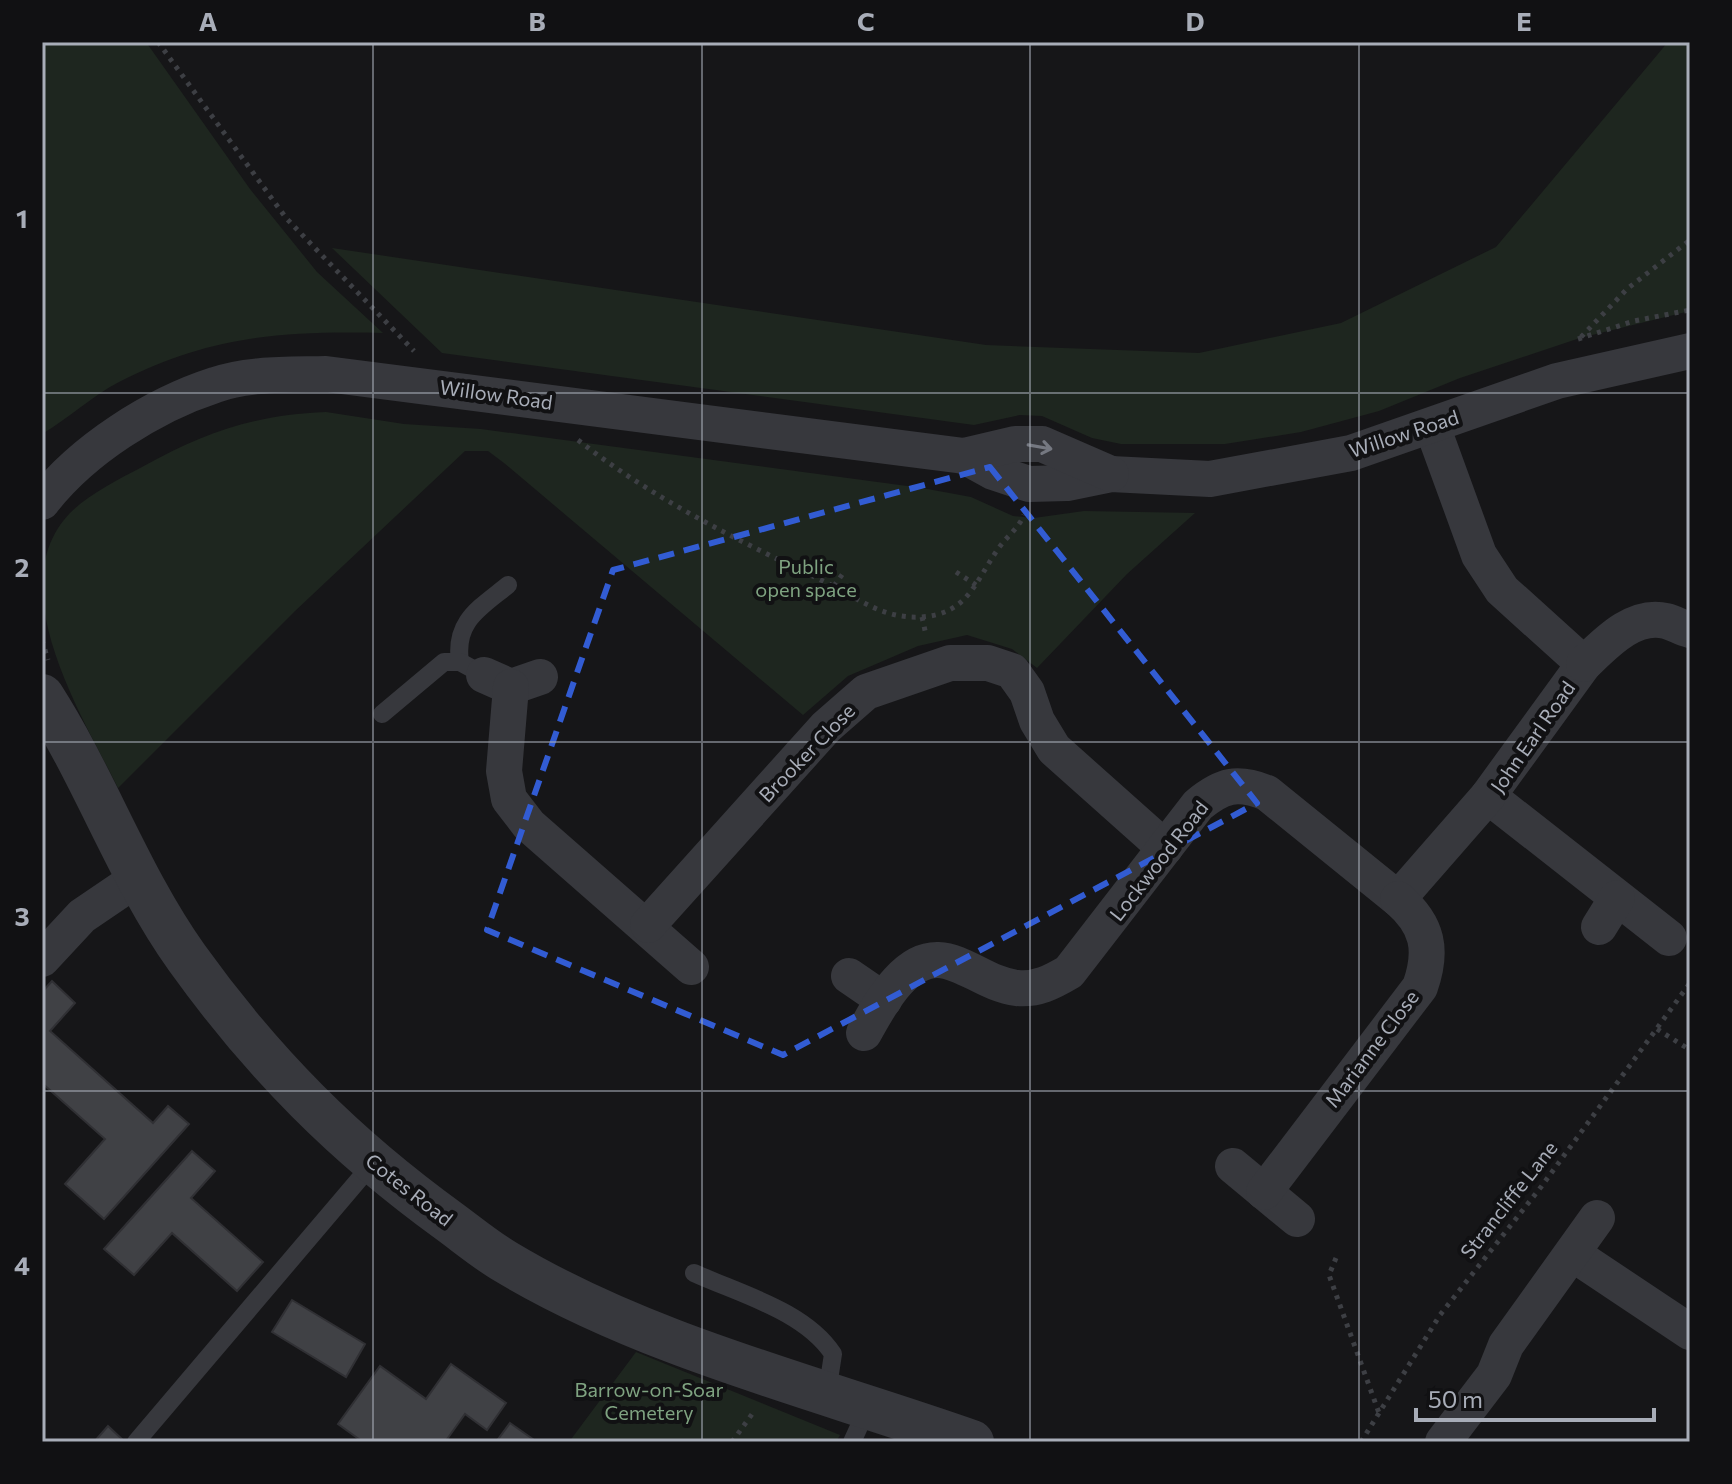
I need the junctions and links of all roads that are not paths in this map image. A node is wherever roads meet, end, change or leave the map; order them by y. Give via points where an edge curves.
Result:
1 (1690, 351) edge
2 (1432, 426) junction
3 (964, 456) junction
4 (1111, 474) junction
5 (47, 492) edge
6 (508, 585) dead end
7 (1690, 630) edge
8 (1584, 664) junction
9 (499, 675) junction
10 (42, 695) edge
11 (382, 714) dead end
12 (1488, 796) junction
13 (1165, 848) junction
14 (138, 878) junction
15 (1398, 899) junction
16 (648, 925) junction
17 (1669, 938) dead end
18 (42, 959) edge
19 (691, 967) dead end
20 (849, 976) dead end
21 (884, 1000) junction
22 (864, 1033) dead end
23 (373, 1163) junction
24 (1233, 1166) dead end
25 (1264, 1192) junction
26 (1597, 1218) dead end
27 (1297, 1219) dead end
28 (1573, 1254) junction
29 (694, 1273) dead end
30 (1690, 1332) edge
31 (827, 1393) junction
32 (860, 1424) edge
33 (136, 1442) edge
34 (972, 1442) edge
35 (1443, 1442) edge

1 - 2 street, Willow Road via 1557,381
2 - 4 street, Willow Road via 1351,453 1267,471 1210,479
2 - 8 street, John Earl Road via 1479,555 1502,590
3 -> 4 street, Willow Road via 1015,444 1042,444
3 - 4 street, Willow Road via 993,472 1022,503 1067,483
3 - 5 street, Willow Road via 326,374 277,375 216,384 160,410 116,436
6 - 9 lane via 471,616 457,641
7 - 8 street via 1665,620 1641,622 1615,634
8 - 12 street, John Earl Road
9 - 11 lane via 444,662
9 - 16 street via 509,799 529,825
10 - 14 street, Cotes Road
12 - 15 street
12 - 17 street, John Earl Road via 1608,912
13 - 15 street, Lockwood Road via 1218,788 1243,783 1267,793
13 - 16 street, Brooker Close via 1054,749 1012,671 988,663 950,663 866,692 826,727
13 - 21 street, Lockwood Road via 1093,945 1069,972 1046,985 1018,988 996,983 947,959 923,963 900,978
14 - 18 street via 82,916
14 - 23 street, Cotes Road via 185,956 290,1088
15 - 25 street, Marianne Close via 1416,914 1428,940 1420,987
16 - 19 street
20 - 21 street
21 - 22 street, Lockwood Road
23 - 31 street, Cotes Road via 506,1262 560,1290 656,1333
23 - 33 lane
24 - 25 street
25 - 27 street
26 - 28 street
28 - 30 street
28 - 35 street
29 - 31 lane via 821,1336 833,1354
31 - 32 street, Cotes Road
32 - 34 street, Cotes Road

